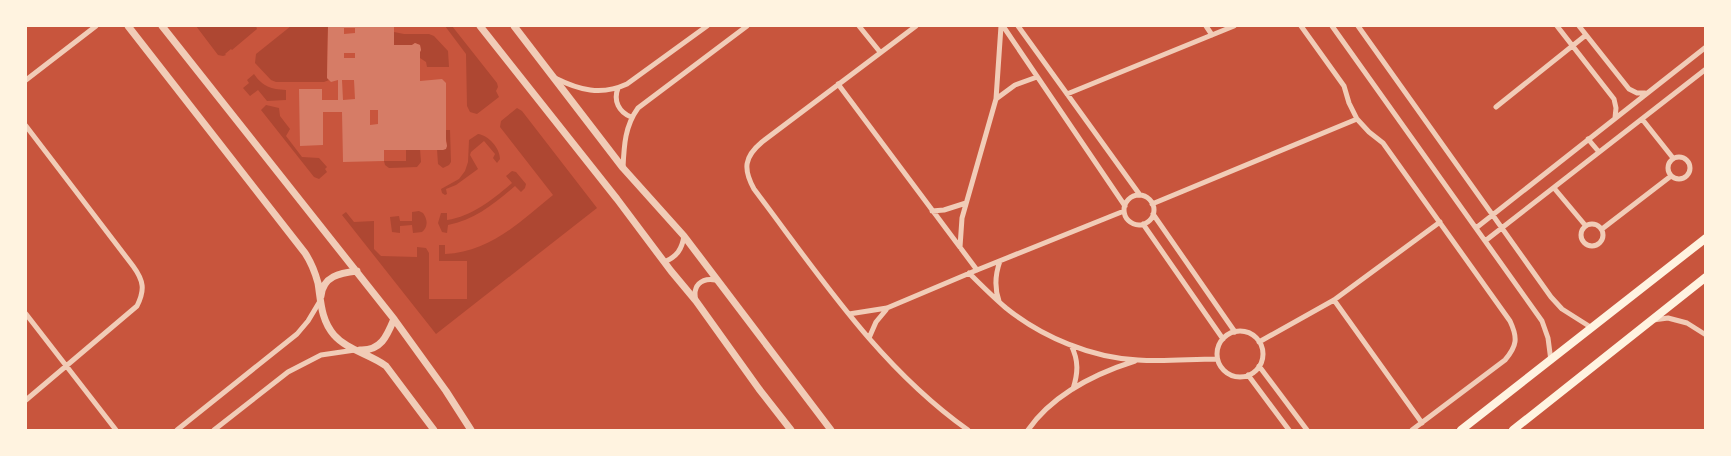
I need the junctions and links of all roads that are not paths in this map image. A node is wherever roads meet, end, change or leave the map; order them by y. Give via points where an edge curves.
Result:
1 (96, 26) edge
2 (128, 26) edge
3 (162, 26) edge
4 (480, 26) edge
5 (514, 26) edge
6 (707, 26) edge
7 (747, 26) edge
8 (859, 26) edge
9 (916, 26) edge
10 (1002, 26) edge
11 (1018, 26) edge
12 (1206, 26) edge
13 (1234, 26) edge
14 (1301, 26) edge
15 (1332, 26) edge
16 (1358, 26) edge
17 (1557, 26) edge
18 (1579, 26) edge
19 (1212, 34) junction
20 (1586, 35) junction
21 (1573, 46) junction
22 (1706, 46) edge
23 (880, 52) junction
24 (1706, 69) edge
25 (1037, 77) junction
26 (555, 78) junction
27 (26, 80) edge
28 (838, 84) junction
29 (618, 88) junction
30 (1647, 93) junction
31 (1067, 94) junction
32 (996, 99) junction
33 (1496, 107) dead end
34 (631, 117) junction
35 (1615, 118) junction
36 (1357, 119) junction
37 (1642, 119) junction
38 (26, 126) edge
39 (1588, 139) junction
40 (1599, 152) junction
41 (1673, 158) junction
42 (623, 168) junction
43 (1671, 176) junction
44 (1554, 188) junction
45 (1140, 195) junction
46 (966, 203) junction
47 (1152, 204) junction
48 (1125, 209) junction
49 (932, 211) junction
50 (1153, 214) junction
51 (1492, 214) junction
52 (1440, 222) junction
53 (1143, 224) junction
54 (1585, 225) junction
55 (1476, 228) junction
56 (1502, 228) junction
57 (1602, 229) junction
58 (684, 236) junction
59 (1706, 238) edge
60 (1485, 241) junction
61 (960, 247) junction
62 (999, 261) junction
63 (664, 262) junction
64 (977, 270) junction
65 (357, 272) junction
66 (969, 273) junction
67 (1706, 277) edge
68 (716, 280) junction
69 (1334, 300) junction
70 (320, 301) junction
71 (696, 301) junction
72 (1000, 302) junction
73 (887, 308) junction
74 (26, 314) edge
75 (849, 314) junction
76 (394, 319) junction
77 (1652, 320) junction
78 (1592, 328) junction
79 (1235, 332) junction
80 (1706, 335) edge
81 (869, 338) junction
82 (1223, 339) junction
83 (1259, 342) junction
84 (1071, 345) junction
85 (358, 350) junction
86 (1217, 359) junction
87 (1138, 360) junction
88 (1551, 361) junction
89 (1259, 366) junction
90 (67, 367) junction
91 (1248, 375) junction
92 (1073, 389) junction
93 (26, 400) edge
94 (1422, 423) junction
95 (116, 430) edge
96 (177, 430) edge
97 (214, 430) edge
98 (434, 430) edge
99 (471, 430) edge
100 (791, 430) edge
101 (831, 430) edge
102 (968, 430) edge
103 (1028, 430) edge
104 (1289, 430) edge
105 (1307, 430) edge
106 (1412, 430) edge
107 (1461, 430) edge
108 (1513, 430) edge

1 - 27 street
2 - 70 street via 305,253
3 - 65 street
4 - 63 street
5 - 26 street
6 - 29 street
7 - 34 street
8 - 23 street
9 - 23 street
10 - 25 street
10 - 32 street
11 - 31 street
12 - 19 street
13 - 19 street
14 - 36 street via 1344,86
15 - 55 street
16 - 51 street
17 - 21 street
18 - 20 street
19 - 31 street
20 - 21 street
20 - 30 street via 1629,89
21 - 33 street
21 - 35 street via 1614,99
22 - 30 street
23 - 28 street
24 - 37 street
25 - 32 street via 1015,85
25 - 48 street
26 - 29 street via 586,91
26 - 42 street
28 - 49 street
28 - 75 street via 762,142 746,164 747,177 754,189
29 - 34 street via 618,106
30 - 35 street
31 - 45 street
32 - 46 street
34 - 42 street
35 - 39 street
36 - 47 street
36 - 52 street via 1383,143
37 - 40 street
37 - 41 street
38 - 90 street via 143,284 137,306
39 - 40 street
39 - 51 street
40 - 44 street
41 - 43 street via 1668,170
41 - 43 street via 1685,158 1690,169 1683,179
42 - 58 street
43 - 57 street
44 - 54 street
44 - 56 street
45 - 47 street
45 - 48 street via 1131,198
46 - 49 street
46 - 61 street
47 - 50 street
48 - 53 street via 1129,220
48 - 62 street
49 - 61 street
50 - 53 street
50 - 79 street
51 - 55 street
51 - 56 street
52 - 69 street
52 - 94 street via 1510,321 1516,342 1505,360
53 - 82 street
54 - 57 street
54 - 57 street via 1580,236 1586,246 1602,241
55 - 60 street
56 - 60 street
56 - 78 street via 1551,297
58 - 63 street via 680,250
58 - 68 street
59 - 78 main road
60 - 88 street via 1542,321
61 - 64 street
62 - 64 street
62 - 72 street via 995,282
63 - 71 street
64 - 66 street
65 - 70 street via 334,275 321,291
65 - 76 street
66 - 72 street
66 - 73 street
67 - 77 main road
68 - 71 street via 705,279 697,286
68 - 101 street
69 - 83 street
69 - 94 street
70 - 85 street via 335,337
70 - 96 street via 297,334
71 - 100 street
72 - 84 street via 1026,322
73 - 75 street
73 - 81 street
74 - 90 street
75 - 81 street
76 - 85 street via 383,342
76 - 99 street
77 - 80 street via 1668,318
77 - 108 main road
78 - 88 main road
79 - 82 street
79 - 83 street via 1248,333
81 - 102 street via 924,396
82 - 86 street
83 - 89 street
84 - 87 street
84 - 92 street via 1078,371
85 - 97 street via 321,355 288,372
85 - 98 street via 386,366
86 - 87 street
86 - 91 street via 1232,376
87 - 92 street
88 - 107 main road
89 - 91 street
89 - 105 street
90 - 93 street
90 - 95 street
91 - 104 street
92 - 103 street via 1043,411
94 - 106 street

